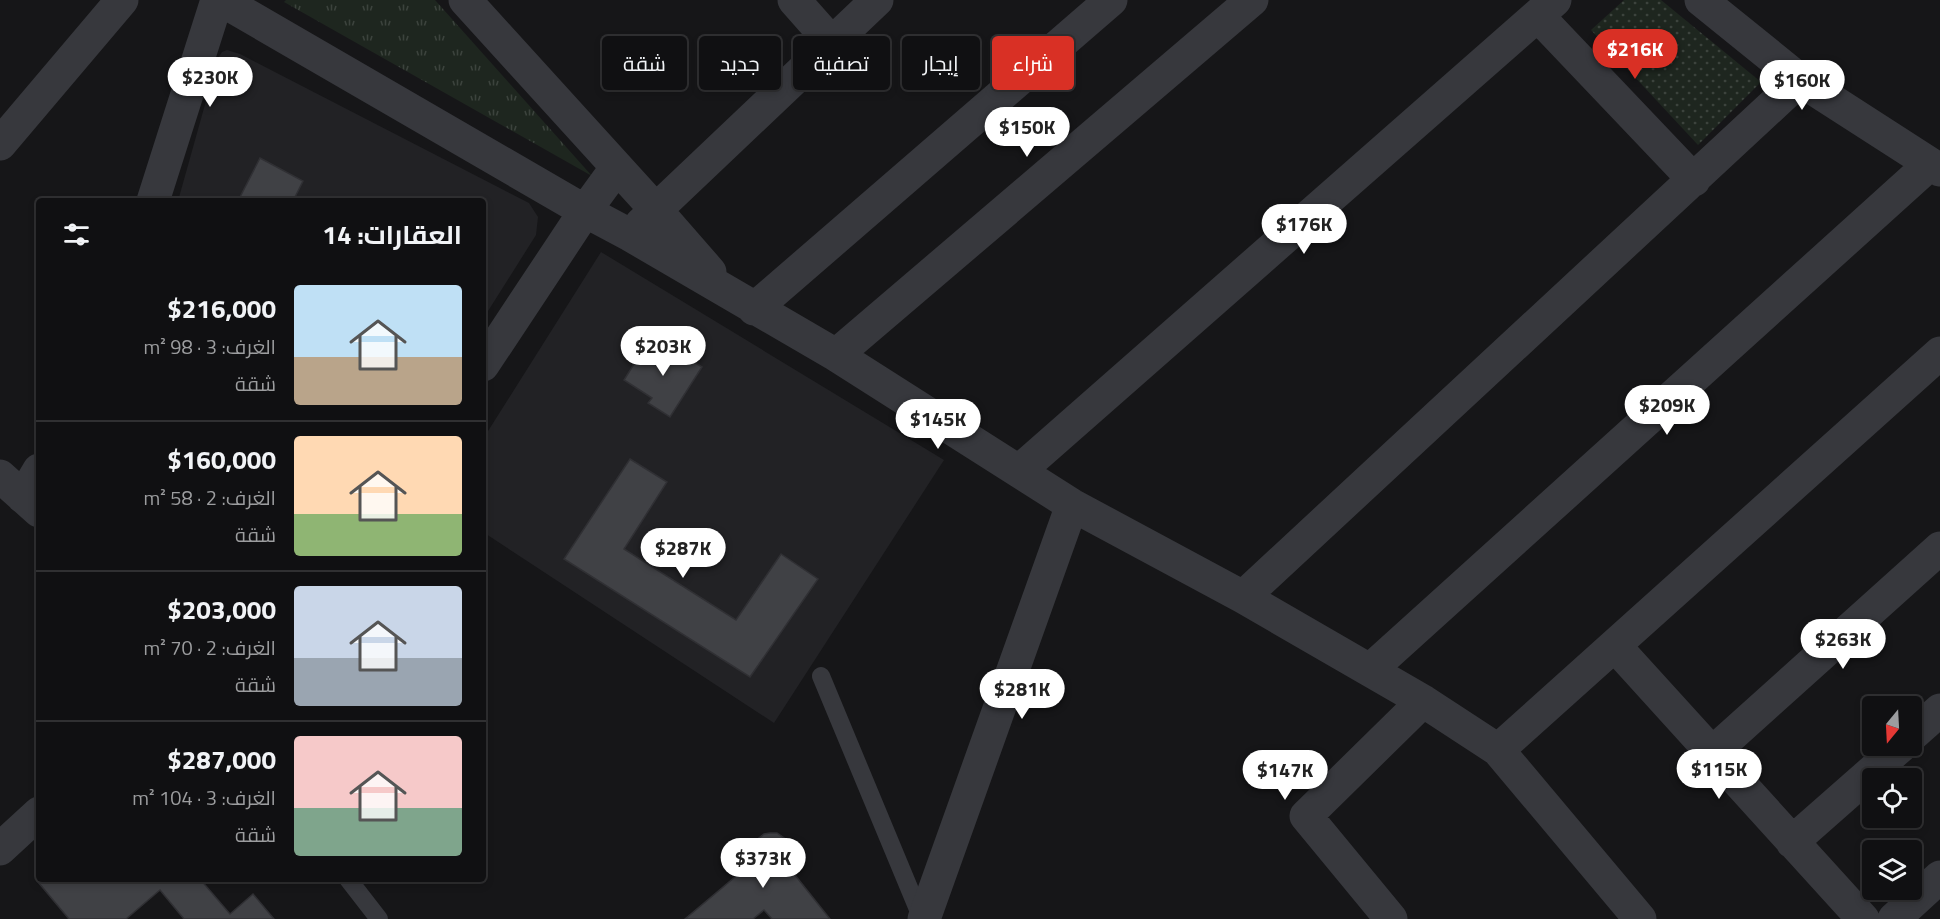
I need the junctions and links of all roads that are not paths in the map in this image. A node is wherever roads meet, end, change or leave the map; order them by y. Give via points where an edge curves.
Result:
1 (122, 0) edge
2 (465, 0) edge
3 (794, 0) edge
4 (878, 0) edge
5 (1111, 0) edge
6 (1252, 0) edge
7 (1701, 0) edge
8 (230, 2) edge
9 (1547, 8) edge
10 (826, 36) edge
11 (839, 36) edge
12 (793, 80) edge
13 (1800, 80) junction
14 (0, 144) edge
15 (617, 167) junction
16 (1935, 167) edge
17 (1694, 180) junction
18 (154, 198) edge
19 (656, 210) junction
20 (585, 212) junction
21 (630, 234) junction
22 (726, 292) junction
23 (754, 309) junction
24 (1940, 353) edge
25 (836, 355) junction
26 (486, 360) edge
27 (1019, 471) junction
28 (1072, 505) junction
29 (1940, 548) edge
30 (1244, 597) junction
31 (1615, 646) junction
32 (1370, 670) junction
33 (821, 675) dead end
34 (1422, 701) junction
35 (1940, 710) edge
36 (1922, 726) edge
37 (1498, 750) junction
38 (1712, 753) junction
39 (1890, 756) edge
40 (36, 816) edge
41 (1792, 842) junction
42 (0, 849) edge
43 (1940, 877) edge
44 (350, 882) edge
45 (379, 919) edge
46 (923, 919) edge
47 (1391, 919) edge
48 (1640, 919) edge
49 (1863, 919) edge
50 (1894, 919) edge

1 - 14 street
2 - 15 street
3 - 10 street
4 - 11 street
5 - 23 street
6 - 25 street
7 - 13 street
8 - 18 street
8 - 20 street
9 - 17 street
9 - 27 street
12 - 19 street
13 - 16 street
13 - 17 street
15 - 19 street
15 - 20 street
16 - 32 street
17 - 30 street
19 - 21 street
19 - 22 street
20 - 21 street
20 - 26 street
21 - 22 street
22 - 23 street
23 - 25 street
24 - 31 street
25 - 27 street
27 - 28 street
28 - 30 street
28 - 46 street
29 - 38 street
30 - 32 street
31 - 37 street
31 - 38 street
32 - 34 street
33 - 46 lane
34 - 37 street
34 - 47 street via 1306,816
35 - 36 street
37 - 48 street
38 - 41 street
39 - 41 street
40 - 42 street
41 - 49 street
43 - 50 street
44 - 45 lane

